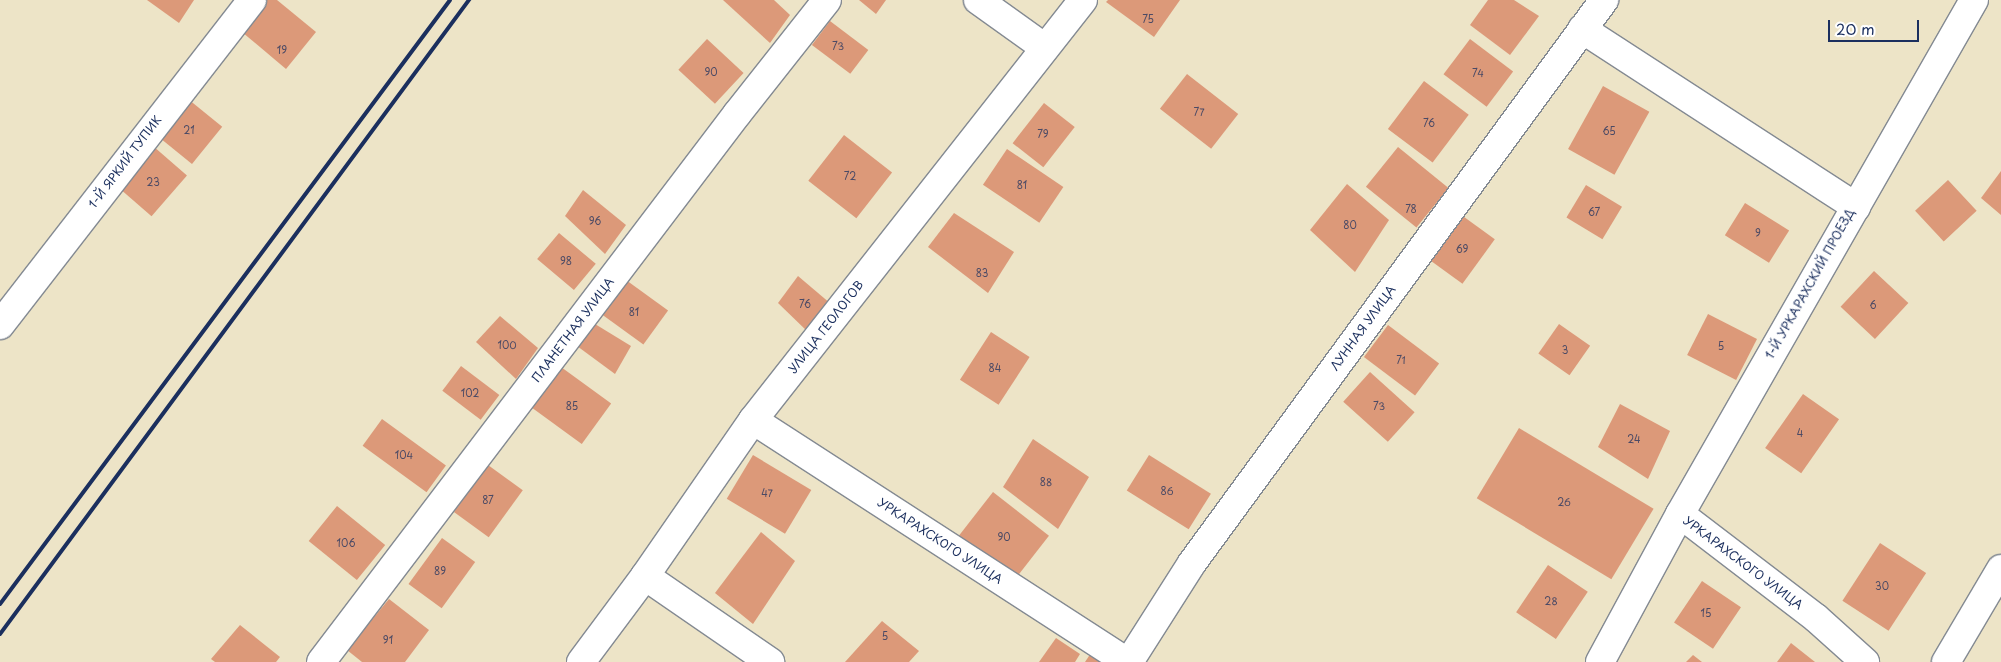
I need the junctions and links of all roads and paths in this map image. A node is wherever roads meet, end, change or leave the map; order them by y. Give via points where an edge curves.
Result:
1 (252, 0) edge
2 (826, 0) edge
3 (978, 0) edge
4 (1083, 0) edge
5 (1604, 0) edge
6 (1974, 0) edge
7 (1582, 29) junction
8 (1045, 48) junction
9 (1856, 207) junction
10 (0, 326) edge
11 (753, 420) junction
12 (1680, 514) junction
13 (2001, 569) edge
14 (645, 576) junction
15 (321, 662) edge
16 (581, 662) edge
17 (770, 662) edge
18 (1128, 662) edge
19 (1600, 662) edge
20 (1865, 662) edge
21 (1946, 662) edge

1 - 10 street, 1-Й ЯРКИЙ ТУПИК
2 - 15 street, ПЛАНЕТНАЯ УЛИЦА
3 - 8 street
4 - 8 street, УЛИЦА ГЕОЛОГОВ
5 - 7 street, ЛУННАЯ УЛИЦА
6 - 9 street
7 - 9 street, 1-Й УРКАРАХСКИЙ ПРОЕЗД
7 - 18 street, ЛУННАЯ УЛИЦА via 1192,562
8 - 11 street, УЛИЦА ГЕОЛОГОВ
9 - 12 street, 1-Й УРКАРАХСКИЙ ПРОЕЗД
11 - 14 street, УЛИЦА ГЕОЛОГОВ
11 - 18 street, УРКАРАХСКОГО УЛИЦА
12 - 19 street, УРКАРАХСКОГО УЛИЦА
12 - 20 street, УРКАРАХСКОГО УЛИЦА via 1816,618
13 - 21 street
14 - 16 street, УЛИЦА ГЕОЛОГОВ
14 - 17 street

